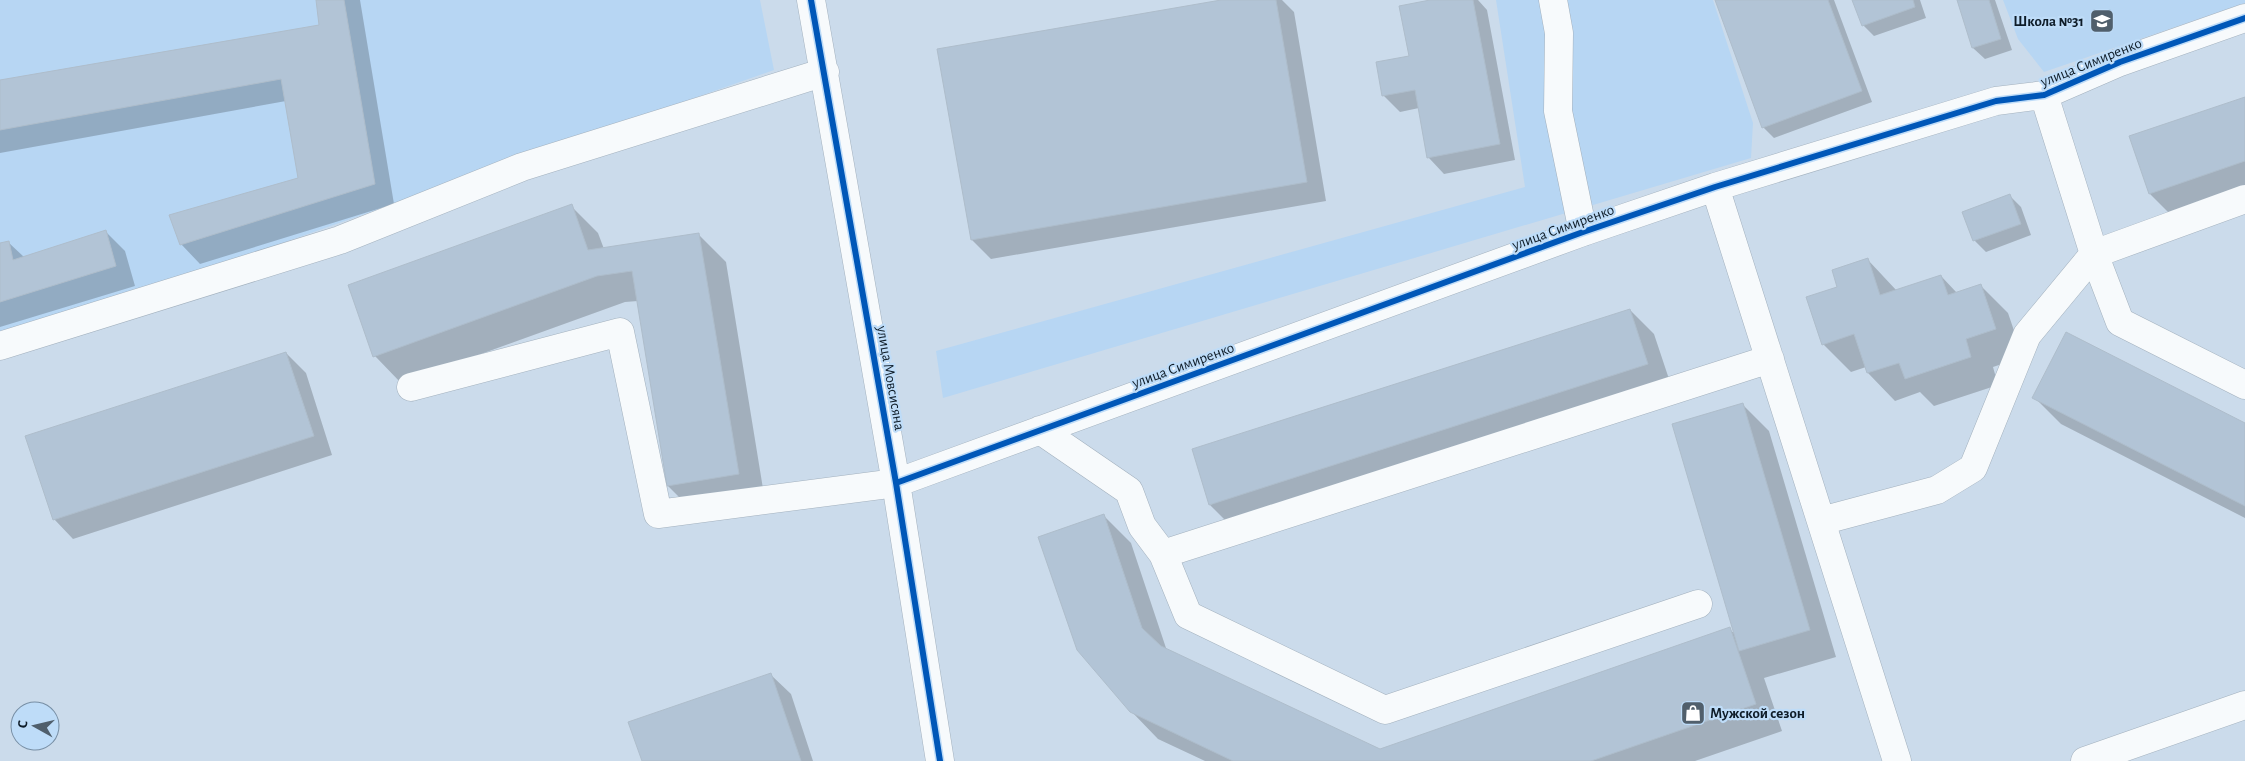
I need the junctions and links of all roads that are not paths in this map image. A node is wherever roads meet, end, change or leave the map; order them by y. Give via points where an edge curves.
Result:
1 (811, 0) edge
2 (1552, 0) edge
3 (2245, 18) edge
4 (825, 72) junction
5 (2044, 95) junction
6 (1716, 187) junction
7 (2245, 199) edge
8 (1583, 232) junction
9 (2094, 254) junction
10 (0, 346) edge
11 (1770, 360) junction
12 (2245, 385) edge
13 (410, 387) dead end
14 (1040, 430) junction
15 (896, 483) junction
16 (1821, 520) junction
17 (1163, 554) junction
18 (1698, 604) dead end
19 (2245, 705) edge
20 (940, 761) edge
21 (1897, 761) edge
22 (2085, 761) edge

1 - 4 street, улица Мовсисяна
2 - 8 street via 1559,33 1558,111
3 - 5 street, улица Симиренко via 2120,62
4 - 10 street via 522,167 340,240
4 - 15 street, улица Мовсисяна
5 - 6 street, улица Симиренко via 1996,101
5 - 9 street
6 - 8 street, улица Симиренко
6 - 11 street
7 - 9 street
8 - 14 street, улица Симиренко
9 - 12 street via 2120,322
9 - 16 street via 2027,335 1973,468 1937,490
11 - 16 street
11 - 17 street
13 - 15 street, улица Симиренко via 620,332 658,514
14 - 15 street, улица Симиренко
14 - 17 street via 1128,491 1142,526
15 - 20 street, улица Мовсисяна
16 - 21 street
17 - 18 street via 1188,615 1385,710
19 - 22 street

